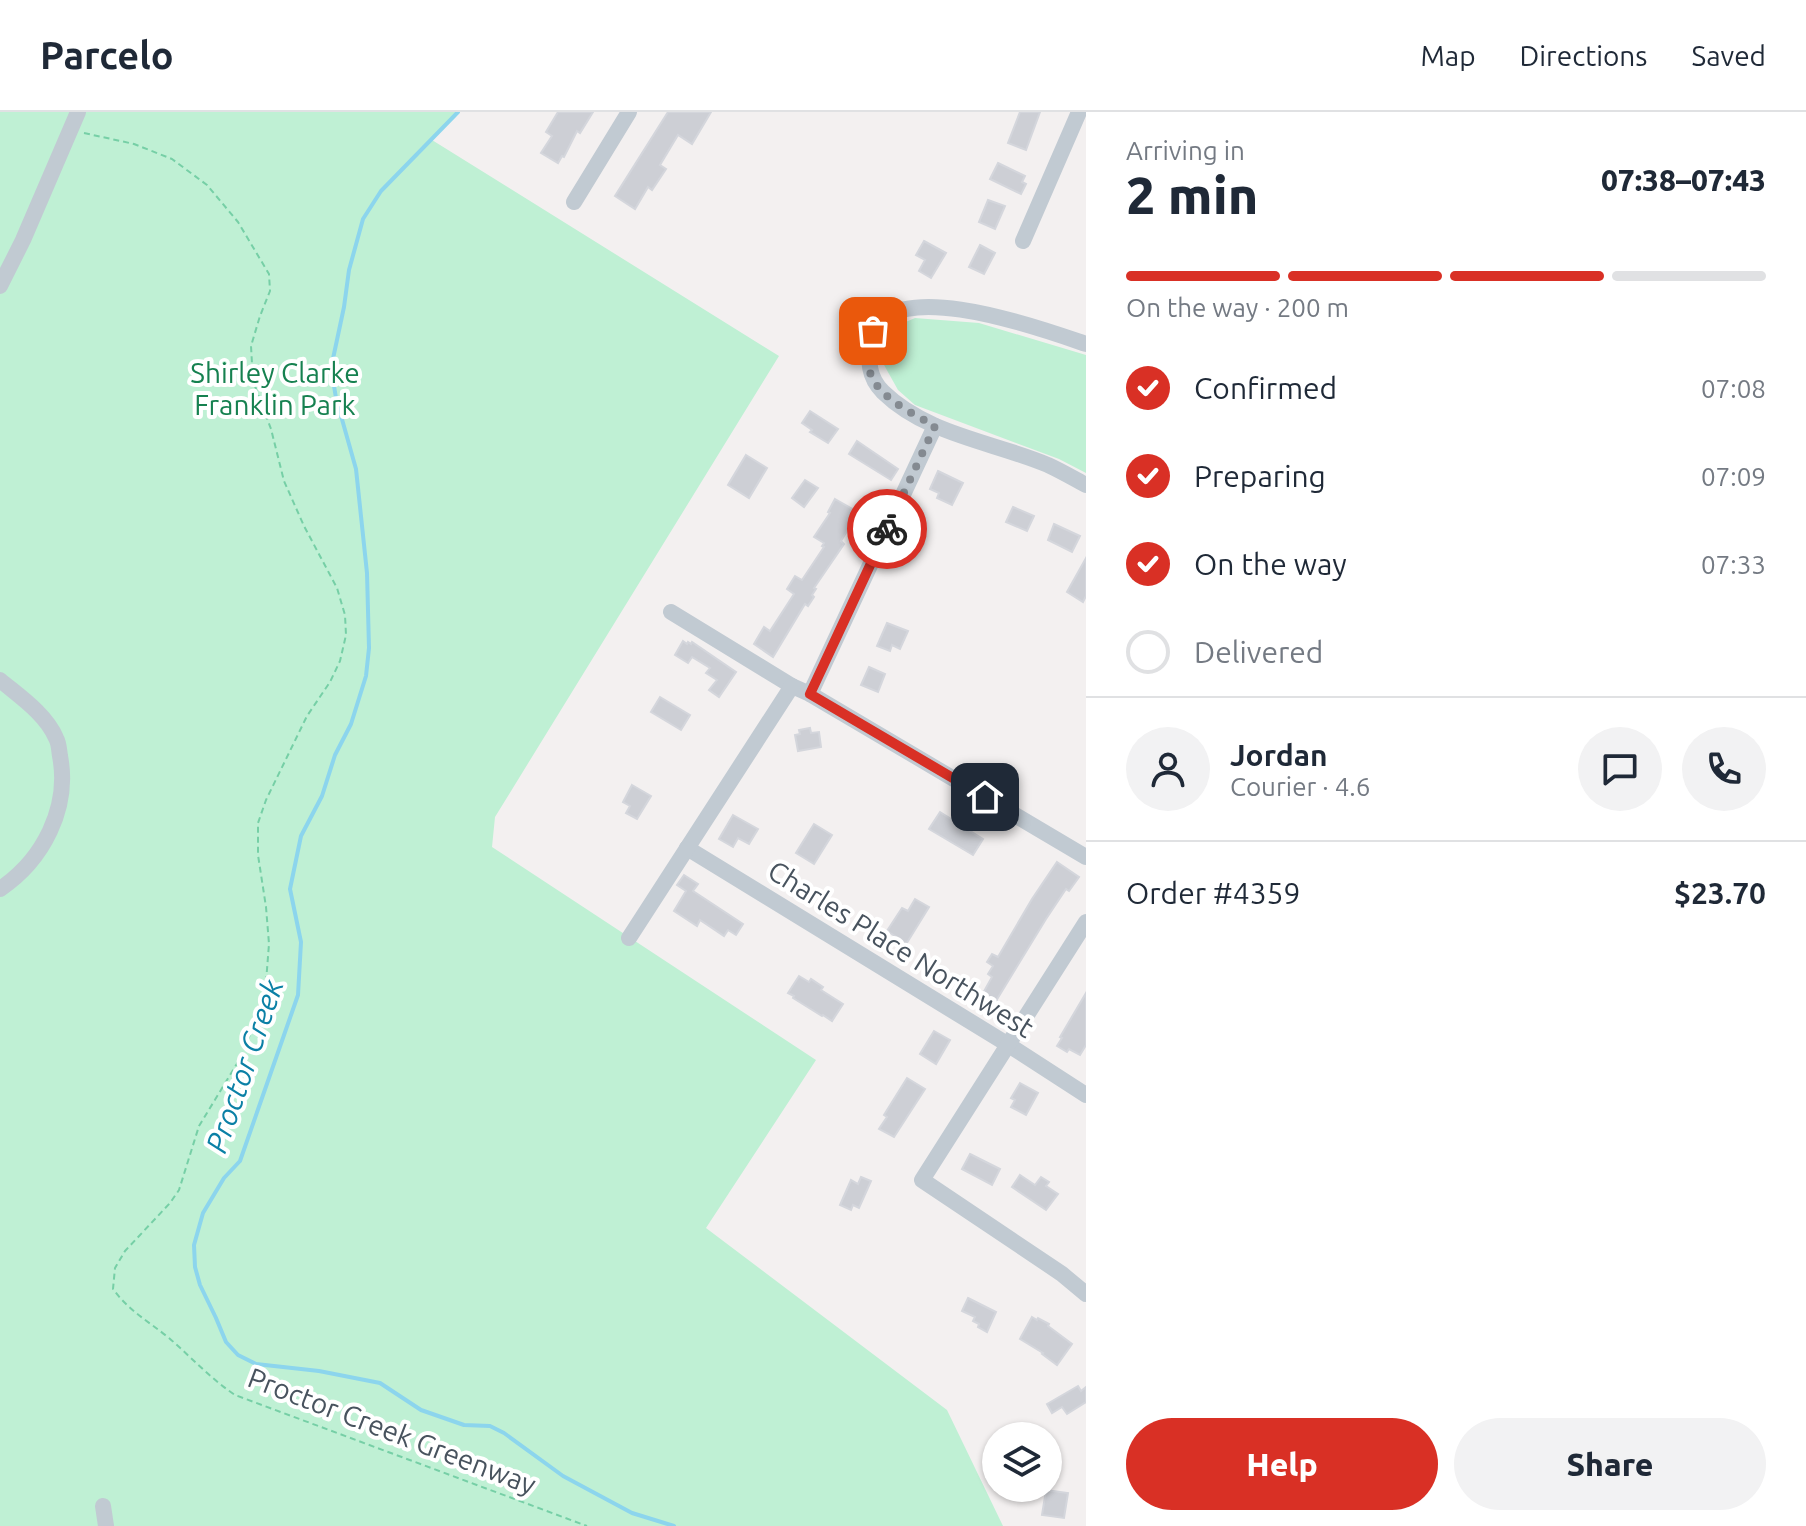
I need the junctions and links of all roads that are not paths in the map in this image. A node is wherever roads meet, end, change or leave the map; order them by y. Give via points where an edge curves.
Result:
1 (78, 112) edge
2 (629, 112) edge
3 (1079, 112) edge
4 (574, 202) dead end
5 (1023, 241) dead end
6 (0, 286) edge
7 (1086, 344) edge
8 (935, 426) junction
9 (1086, 485) edge
10 (671, 612) dead end
11 (0, 680) edge
12 (792, 686) junction
13 (810, 694) junction
14 (687, 848) junction
15 (1086, 857) edge
16 (0, 889) edge
17 (1086, 922) edge
18 (629, 938) dead end
19 (1007, 1044) junction
20 (1086, 1095) edge
21 (1086, 1294) edge
22 (103, 1506) dead end
23 (106, 1526) edge

1 - 6 street
2 - 4 street
3 - 5 street
7 - 8 street via 1024,323 950,308 915,308 887,316 873,331 870,373 884,393
8 - 9 street via 1048,465
8 - 13 street
10 - 12 street
11 - 16 street via 41,716 57,738 62,788 50,832 33,860
12 - 13 street
12 - 14 street
13 - 15 street
14 - 18 street
14 - 19 street, Charles Place Northwest
17 - 19 street
19 - 20 street, Charles Place Northwest
19 - 21 street via 922,1180
22 - 23 street

